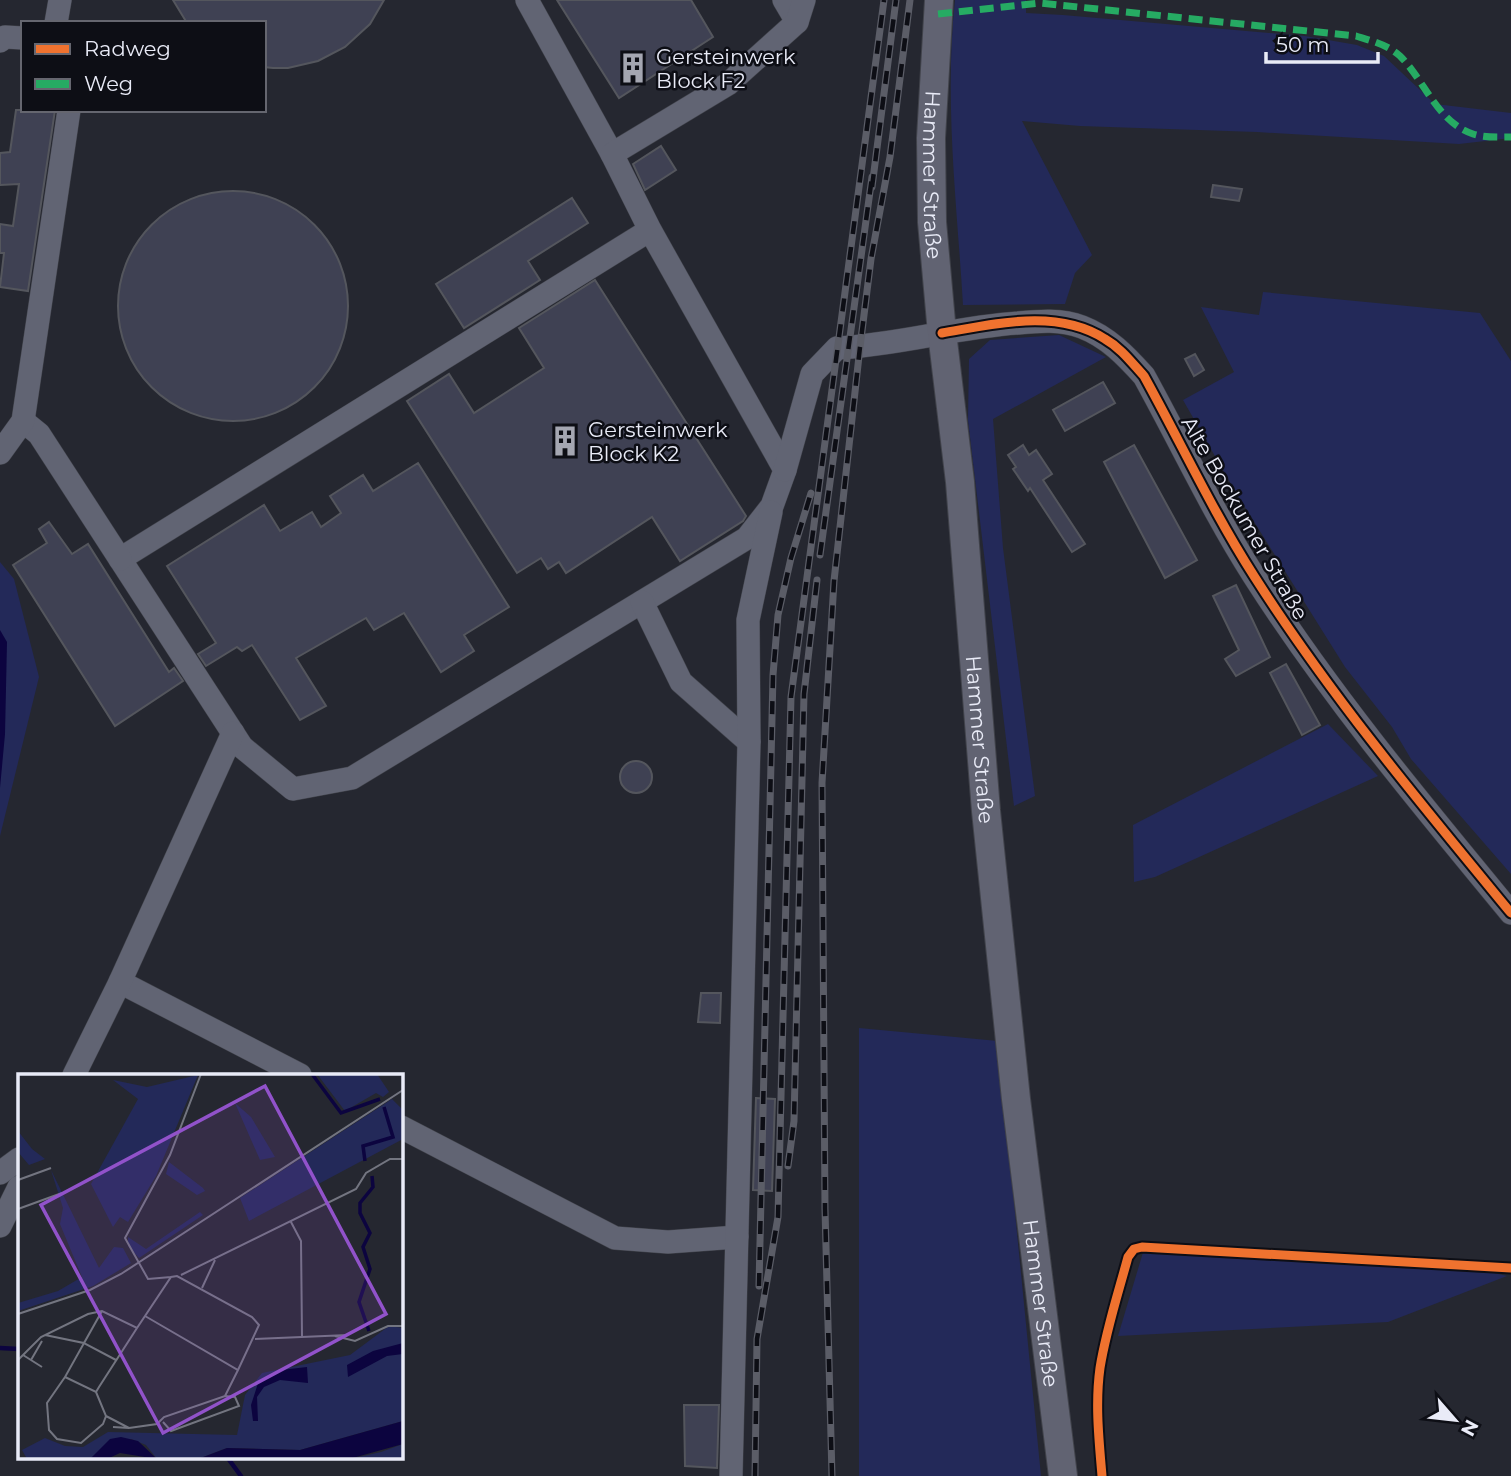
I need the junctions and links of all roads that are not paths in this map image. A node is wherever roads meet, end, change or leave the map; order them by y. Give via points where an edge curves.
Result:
1 (60, 0) edge
2 (527, 0) edge
3 (784, 0) edge
4 (939, 0) edge
5 (801, 11) edge
6 (56, 21) edge
7 (21, 38) edge
8 (0, 41) edge
9 (69, 112) edge
10 (612, 154) junction
11 (650, 230) junction
12 (942, 333) junction
13 (23, 421) junction
14 (0, 453) edge
15 (785, 470) junction
16 (772, 506) junction
17 (120, 559) junction
18 (642, 602) junction
19 (233, 733) junction
20 (750, 742) junction
21 (1511, 913) edge
22 (120, 982) junction
23 (74, 1074) edge
24 (298, 1074) edge
25 (402, 1128) edge
26 (18, 1160) edge
27 (0, 1173) edge
28 (18, 1189) edge
29 (0, 1226) edge
30 (737, 1237) junction
31 (731, 1476) edge
32 (1063, 1476) edge

1 - 6 street
2 - 10 street
3 - 5 street
4 - 12 main road, Hammer Straße via 931,138 932,222
5 - 10 street via 728,84
7 - 8 street
9 - 13 street
10 - 11 street
11 - 15 street
11 - 17 street
12 - 15 street, Alte Bockumer Straße via 836,348 812,374
12 - 21 street, Alte Bockumer Straße via 992,325 1069,323 1107,339 1125,355 1144,376 1253,574 1302,649
12 - 32 main road, Hammer Straße via 960,482 986,811 1013,1071
13 - 14 street
13 - 17 street via 39,434
15 - 16 street, Alte Bockumer Straße
16 - 18 street via 747,538
16 - 20 street via 748,620
17 - 19 street
18 - 19 street via 352,778 293,789 242,747
18 - 20 street via 681,682
19 - 22 street
20 - 30 street
22 - 23 street
22 - 24 street
25 - 30 street via 615,1238 668,1242
26 - 27 street
28 - 29 street
30 - 31 street

